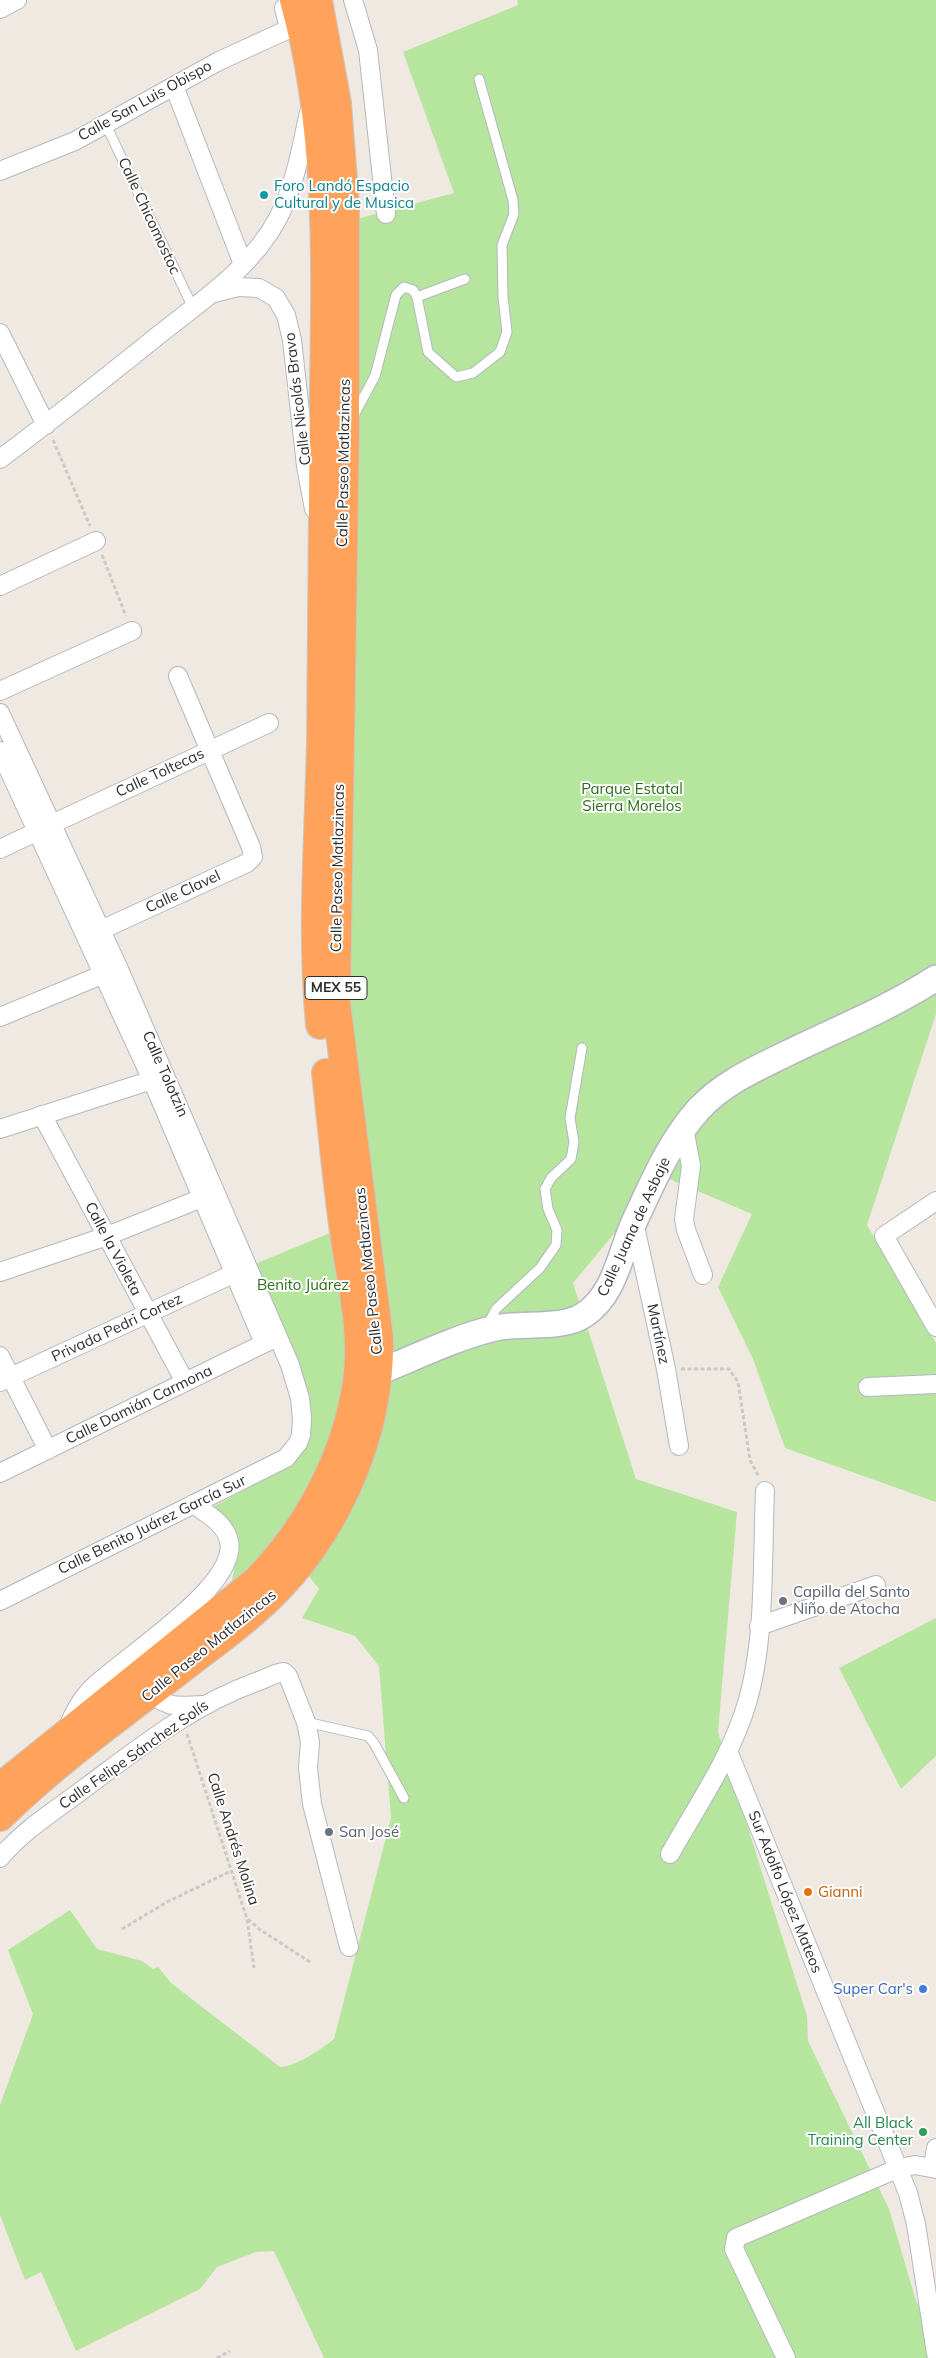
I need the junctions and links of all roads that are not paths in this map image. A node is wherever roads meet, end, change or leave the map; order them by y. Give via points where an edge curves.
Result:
1 (17, 0) edge
2 (282, 0) edge
3 (294, 0) edge
4 (318, 0) edge
5 (353, 0) edge
6 (0, 9) edge
7 (479, 80) dead end
8 (174, 86) junction
9 (313, 92) junction
10 (106, 125) junction
11 (0, 171) edge
12 (386, 214) dead end
13 (243, 264) junction
14 (465, 279) dead end
15 (212, 294) junction
16 (417, 297) junction
17 (193, 308) junction
18 (0, 332) edge
19 (46, 425) junction
20 (345, 430) junction
21 (0, 460) edge
22 (321, 540) junction
23 (96, 541) dead end
24 (0, 586) edge
25 (132, 631) dead end
26 (178, 676) dead end
27 (0, 691) edge
28 (0, 713) edge
29 (268, 722) dead end
30 (331, 744) junction
31 (210, 750) junction
32 (0, 751) edge
33 (45, 827) junction
34 (0, 849) edge
35 (101, 930) junction
36 (104, 974) junction
37 (936, 978) edge
38 (0, 1017) edge
39 (582, 1048) dead end
40 (152, 1080) junction
41 (42, 1115) junction
42 (684, 1128) junction
43 (0, 1129) edge
44 (202, 1198) junction
45 (936, 1201) edge
46 (634, 1222) junction
47 (107, 1236) junction
48 (0, 1272) edge
49 (235, 1273) junction
50 (704, 1275) dead end
51 (147, 1314) junction
52 (936, 1325) edge
53 (484, 1331) junction
54 (271, 1340) junction
55 (0, 1356) edge
56 (379, 1372) junction
57 (5, 1380) edge
58 (184, 1382) junction
59 (936, 1384) edge
60 (868, 1387) dead end
61 (298, 1443) joint
62 (679, 1446) dead end
63 (48, 1450) junction
64 (0, 1473) edge
65 (765, 1491) road end
66 (193, 1504) junction
67 (876, 1585) dead end
68 (0, 1601) edge
69 (759, 1626) junction
70 (144, 1686) junction
71 (204, 1705) junction
72 (306, 1722) junction
73 (66, 1732) junction
74 (728, 1751) junction
75 (0, 1787) edge
76 (404, 1798) dead end
77 (0, 1817) edge
78 (670, 1854) dead end
79 (0, 1858) edge
80 (350, 1947) dead end
81 (936, 2148) edge
82 (899, 2168) junction
83 (934, 2168) edge
84 (936, 2353) edge
85 (786, 2358) edge

1 - 6 street
2 - 8 street, Calle San Luis Obispo via 290,29 248,46
3 - 9 highway, Calle Paseo Matlazincas / MEX 55 via 302,26
4 - 20 highway, Calle Paseo Matlazincas / MEX 55 via 337,103 345,205
5 - 12 street via 368,50
7 - 16 lane via 513,200 514,214 502,245 507,332 500,352 472,373 456,376 428,352
8 - 10 street, Calle San Luis Obispo
8 - 13 street
9 - 13 street, Calle Nicolás Bravo via 290,194 268,233
9 - 22 highway, Calle Paseo Matlazincas / MEX 55 via 320,133 325,222
10 - 11 street, Calle San Luis Obispo
10 - 17 lane, Calle Chicomostoc
13 - 15 street, Calle Nicolás Bravo
14 - 16 lane
15 - 17 street, Calle Nicolás Bravo
15 - 22 street, Calle Nicolás Bravo via 238,287 258,288 276,298 286,315 292,340 306,466
16 - 20 lane via 413,290 404,288 396,295 375,376
17 - 19 street, Calle Nicolás Bravo
18 - 19 street
19 - 21 street, Calle Nicolás Bravo
20 - 30 highway, Calle Paseo Matlazincas / MEX 55
22 - 30 highway, Calle Paseo Matlazincas / MEX 55
23 - 24 street
25 - 27 street
26 - 31 street
28 - 33 street, Calle Tolotzin
29 - 31 street, Calle Toltecas
30 - 56 highway, Calle Paseo Matlazincas / MEX 55 via 336,1003 377,1320
30 - 70 highway, Calle Paseo Matlazincas / MEX 55 via 315,950 317,994 359,1341 357,1382 349,1418 325,1482 313,1508 283,1551 256,1581
31 - 33 street, Calle Toltecas
31 - 35 street, Calle Clavel via 253,857 247,863
32 - 33 street, Calle Tolotzin
33 - 34 street, Calle Toltecas
33 - 35 street, Calle Tolotzin
33 - 36 street, Calle Tolotzin
35 - 54 street, Calle Tolotzin
36 - 38 street
36 - 40 street, Calle Tolotzin
37 - 42 street, Calle Juana de Asbaje via 748,1073 700,1108
39 - 53 lane via 570,1118 574,1142 571,1159 551,1178 545,1190 548,1210 557,1230 556,1245 540,1268 496,1309
40 - 41 street
40 - 44 street, Calle Tolotzin
41 - 43 street
41 - 47 street, Calle la Violeta
42 - 46 street, Calle Juana de Asbaje
42 - 50 street via 691,1166 684,1219
44 - 47 street
44 - 49 street, Calle Tolotzin
45 - 52 street via 886,1232 884,1238
46 - 53 street, Calle Juana de Asbaje via 609,1287 589,1311 570,1321
46 - 62 street, Martínez
47 - 48 street
47 - 51 street, Calle la Violeta
49 - 51 street, Privada Pedri Cortez
49 - 54 street, Calle Tolotzin
51 - 57 street, Privada Pedri Cortez
51 - 58 street, Calle la Violeta
53 - 56 street, Calle Juana de Asbaje
54 - 58 street, Calle Damián Carmona
54 - 61 street, Calle Tolotzin via 295,1378 300,1398
55 - 57 street
56 - 70 highway, Calle Paseo Matlazincas / MEX 55 via 368,1426 352,1476 305,1558 258,1609
57 - 63 street
58 - 63 street, Calle Damián Carmona
59 - 60 street
61 - 66 street, Calle Benito Juárez García Sur via 286,1458
63 - 64 street, Calle Damián Carmona
65 - 69 street
66 - 68 street, Calle Benito Juárez García Sur
66 - 73 street via 219,1522 226,1531 230,1557 225,1567 195,1602 89,1691 75,1710
67 - 69 street
69 - 74 street via 747,1701
70 - 71 street via 170,1706
70 - 73 highway, Calle Paseo Matlazincas / MEX 55
70 - 77 highway, Calle Paseo Matlazincas / MEX 55
71 - 72 street, Calle Felipe Sánchez Solís via 284,1672
71 - 79 street, Calle Felipe Sánchez Solís via 44,1819
72 - 76 lane via 368,1736
72 - 80 street via 310,1742 308,1768 312,1804
73 - 75 highway, Calle Paseo Matlazincas / MEX 55
74 - 78 street
74 - 82 street, Sur Adolfo López Mateos
81 - 83 street
82 - 83 street via 915,2165
82 - 84 street, Sur Adolfo López Mateos via 916,2224
82 - 85 street via 734,2241 734,2249

